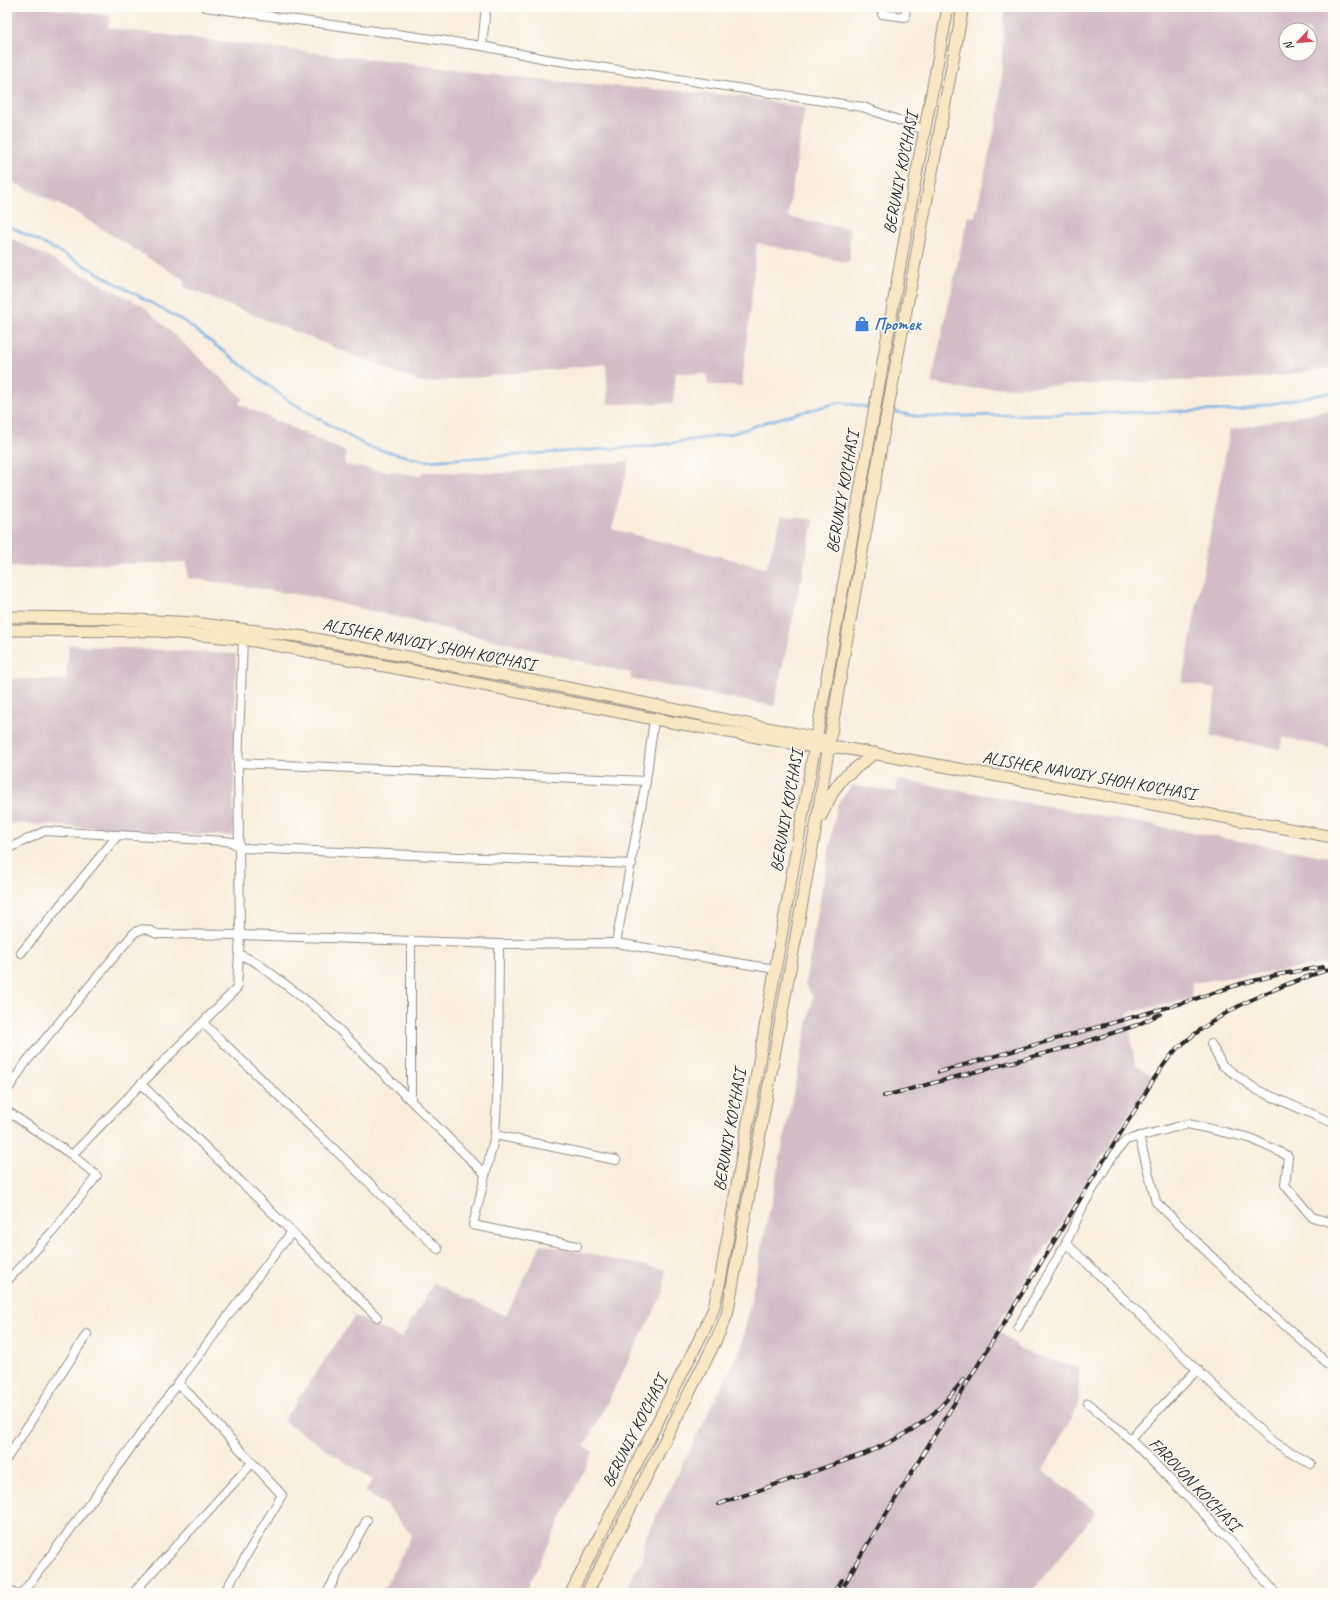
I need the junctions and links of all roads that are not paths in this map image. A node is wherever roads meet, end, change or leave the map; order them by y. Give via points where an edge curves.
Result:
1 (205, 7) edge
2 (486, 7) edge
3 (883, 7) edge
4 (906, 7) edge
5 (948, 7) edge
6 (963, 7) edge
7 (482, 46) junction
8 (925, 130) junction
9 (894, 297) junction
10 (909, 300) junction
11 (7, 617) edge
12 (7, 630) edge
13 (243, 639) junction
14 (654, 719) junction
15 (815, 742) junction
16 (832, 746) junction
17 (876, 753) junction
18 (238, 763) junction
19 (646, 781) junction
20 (816, 826) junction
21 (118, 835) junction
22 (1333, 838) edge
23 (240, 848) junction
24 (7, 849) edge
25 (632, 864) junction
26 (240, 935) junction
27 (411, 941) junction
28 (616, 943) junction
29 (499, 944) junction
30 (21, 953) dead end
31 (239, 954) junction
32 (775, 969) junction
33 (203, 1023) junction
34 (1211, 1044) dead end
35 (141, 1084) junction
36 (7, 1091) edge
37 (411, 1100) junction
38 (7, 1111) edge
39 (1333, 1123) edge
40 (495, 1135) junction
41 (1139, 1136) junction
42 (72, 1155) junction
43 (616, 1160) dead end
44 (485, 1174) junction
45 (1333, 1223) edge
46 (292, 1232) junction
47 (1066, 1243) junction
48 (577, 1246) dead end
49 (438, 1250) dead end
50 (7, 1281) edge
51 (377, 1317) dead end
52 (1018, 1327) dead end
53 (87, 1334) dead end
54 (1333, 1368) edge
55 (1198, 1369) junction
56 (177, 1383) junction
57 (1088, 1403) dead end
58 (1130, 1439) junction
59 (7, 1458) edge
60 (252, 1463) junction
61 (1311, 1464) dead end
62 (367, 1520) dead end
63 (602, 1530) junction
64 (615, 1536) junction
65 (7, 1587) edge
66 (13, 1593) edge
67 (22, 1593) edge
68 (133, 1593) edge
69 (224, 1593) edge
70 (327, 1593) edge
71 (571, 1593) edge
72 (587, 1593) edge
73 (1276, 1593) edge

1 - 7 street
2 - 7 street
3 - 4 street via 882,14 905,17
5 - 8 main road, BERUNIY KO'CHASI
6 - 10 main road, BERUNIY KO'CHASI
7 - 8 street via 546,59 863,107
8 - 9 main road, BERUNIY KO'CHASI
9 - 10 main road
9 - 15 main road, BERUNIY KO'CHASI
10 - 16 main road, BERUNIY KO'CHASI via 880,453
11 - 15 main road, ALISHER NAVOIY SHOH KO'CHASI via 194,623 305,637
12 - 13 main road, ALISHER NAVOIY SHOH KO'CHASI via 158,631
13 - 14 main road, ALISHER NAVOIY SHOH KO'CHASI
13 - 18 street
14 - 15 main road, ALISHER NAVOIY SHOH KO'CHASI
14 - 19 street
15 - 16 main road, ALISHER NAVOIY SHOH KO'CHASI
15 - 32 main road, BERUNIY KO'CHASI
16 - 17 main road, ALISHER NAVOIY SHOH KO'CHASI
16 - 20 main road, BERUNIY KO'CHASI
17 - 20 main road via 843,778
17 - 22 main road, ALISHER NAVOIY SHOH KO'CHASI
18 - 19 street
18 - 23 street
19 - 25 street
20 - 64 main road, BERUNIY KO'CHASI via 727,1315
21 - 23 street via 225,841 232,842
21 - 24 street via 45,831
21 - 30 street
23 - 25 street
23 - 26 street
25 - 28 street
26 - 27 street
26 - 31 street
26 - 36 street via 157,934 145,928 134,933 26,1062
27 - 29 street
27 - 37 street
28 - 29 street
28 - 32 street
29 - 40 street
31 - 33 street via 237,988
31 - 37 street via 257,963 319,1010
32 - 63 main road, BERUNIY KO'CHASI via 713,1310
33 - 35 street
33 - 49 street
34 - 39 street via 1222,1065 1257,1090
35 - 42 street
35 - 46 street
37 - 44 street
38 - 42 street
40 - 43 street
40 - 44 street
41 - 45 street via 1188,1124 1250,1138 1288,1156 1285,1185 1312,1217
41 - 47 street via 1126,1140 1112,1157 1083,1206
41 - 54 street via 1156,1202 1255,1299
42 - 50 street via 97,1176 54,1230
44 - 48 street via 473,1225
46 - 51 street
46 - 56 street
47 - 52 street
47 - 55 street
53 - 59 street
55 - 58 street
55 - 61 street via 1269,1439
56 - 60 street
56 - 67 street via 70,1532
57 - 58 street, FAROVON KO'CHASI
58 - 73 street, FAROVON KO'CHASI via 1224,1534
60 - 68 street
60 - 69 street via 282,1495
62 - 70 street
63 - 64 main road
63 - 71 main road, BERUNIY KO'CHASI
64 - 72 main road, BERUNIY KO'CHASI
65 - 66 street

